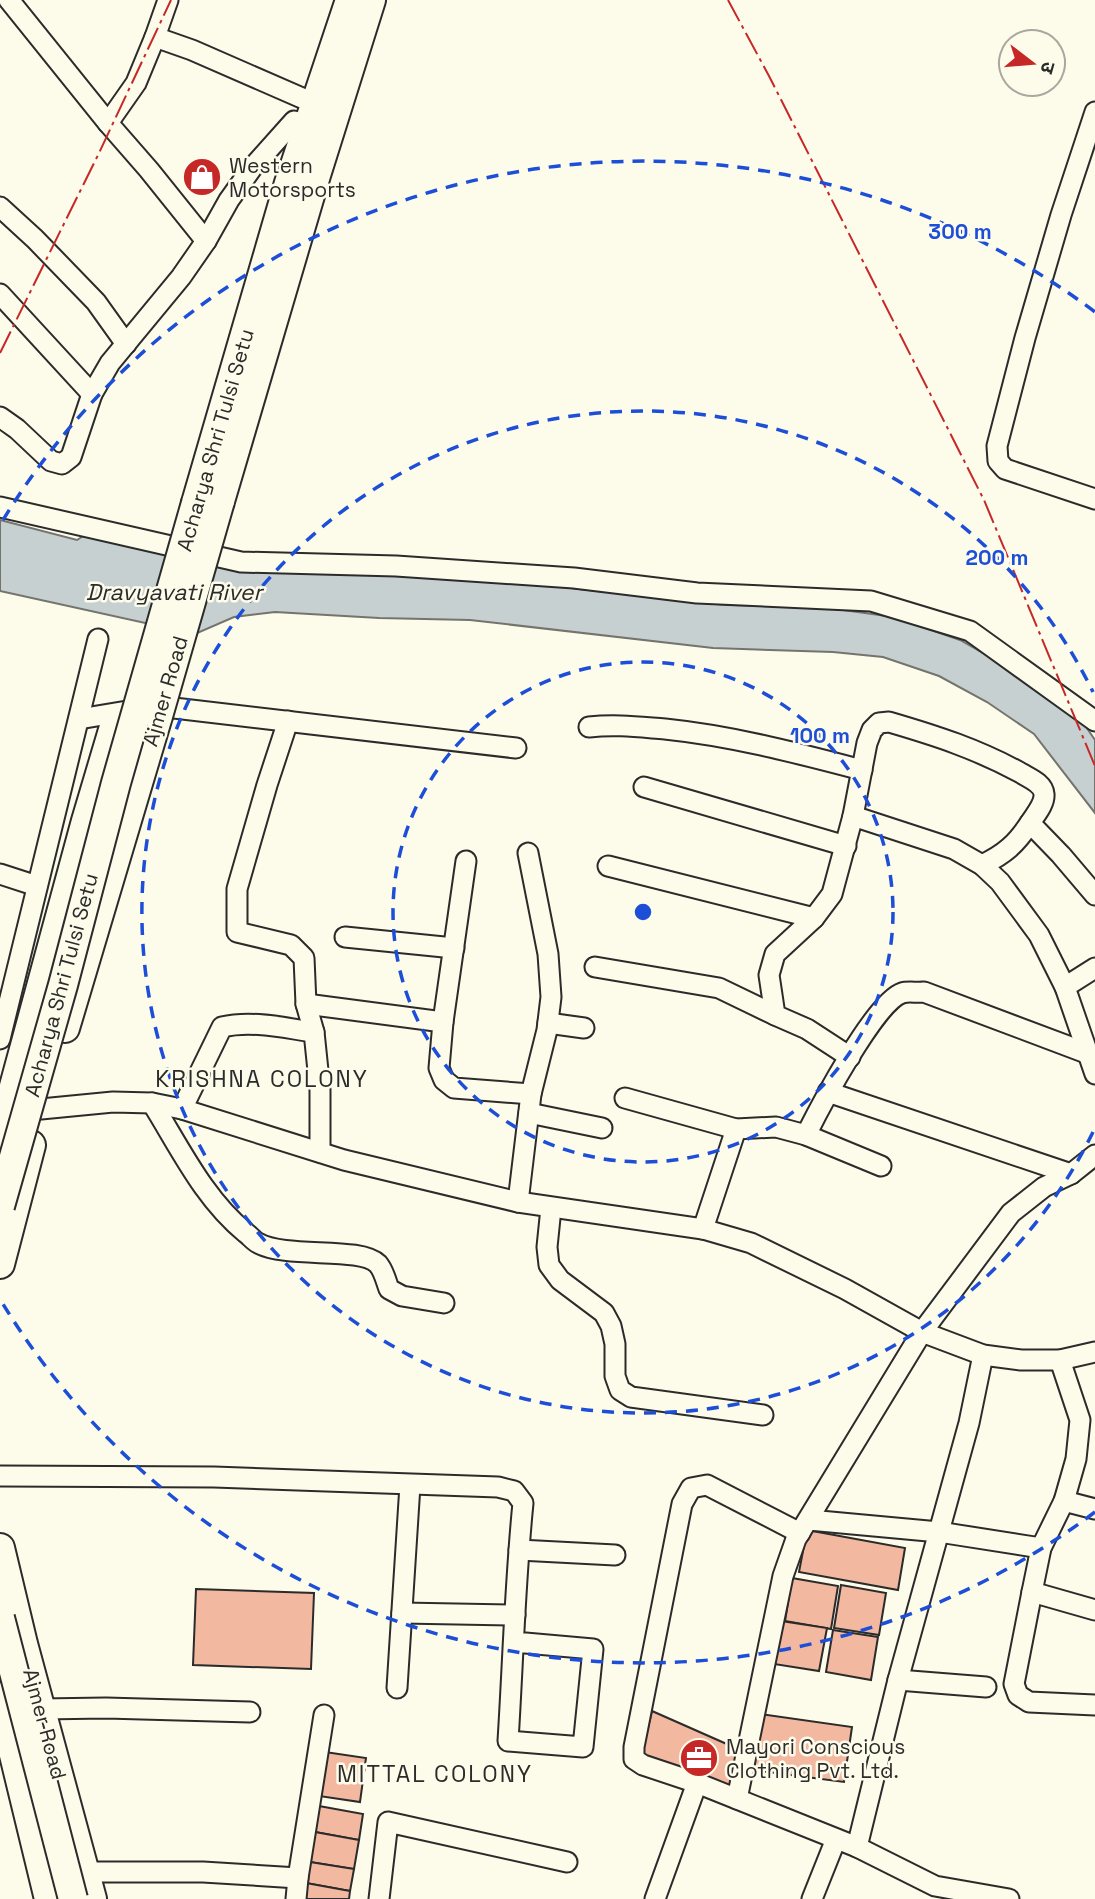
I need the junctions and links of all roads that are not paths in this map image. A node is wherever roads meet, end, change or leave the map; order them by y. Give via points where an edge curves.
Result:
1 (168, 0) edge
2 (331, 0) edge
3 (350, 0) edge
4 (372, 0) edge
5 (12, 1) edge
6 (155, 37) junction
7 (298, 110) junction
8 (1095, 112) edge
9 (108, 123) junction
10 (0, 207) edge
11 (206, 241) junction
12 (0, 293) edge
13 (126, 344) junction
14 (92, 394) junction
15 (0, 417) edge
16 (1095, 499) edge
17 (0, 507) edge
18 (98, 639) dead end
19 (79, 719) junction
20 (288, 720) junction
21 (1095, 721) edge
22 (589, 727) dead end
23 (516, 748) dead end
24 (862, 770) junction
25 (644, 787) dead end
26 (853, 816) junction
27 (1030, 823) junction
28 (846, 846) junction
29 (528, 853) dead end
30 (466, 860) dead end
31 (982, 865) junction
32 (608, 866) dead end
33 (0, 874) edge
34 (37, 886) junction
35 (1095, 895) edge
36 (814, 918) junction
37 (345, 937) dead end
38 (454, 948) junction
39 (595, 967) dead end
40 (1095, 968) edge
41 (1065, 987) junction
42 (306, 1004) junction
43 (775, 1015) junction
44 (443, 1022) junction
45 (548, 1023) junction
46 (584, 1028) dead end
47 (314, 1032) junction
48 (0, 1039) edge
49 (1090, 1054) junction
50 (850, 1057) junction
51 (1095, 1073) edge
52 (6, 1091) edge
53 (828, 1093) junction
54 (625, 1098) dead end
55 (152, 1104) junction
56 (530, 1104) junction
57 (41, 1109) junction
58 (182, 1109) junction
59 (602, 1128) dead end
60 (736, 1129) junction
61 (806, 1135) junction
62 (0, 1139) edge
63 (320, 1152) junction
64 (1095, 1155) edge
65 (881, 1166) dead end
66 (1071, 1174) junction
67 (518, 1202) junction
68 (0, 1206) edge
69 (551, 1208) junction
70 (703, 1229) junction
71 (0, 1264) edge
72 (444, 1303) dead end
73 (922, 1332) junction
74 (1095, 1352) edge
75 (983, 1355) junction
76 (1060, 1360) junction
77 (763, 1415) dead end
78 (1087, 1420) edge
79 (0, 1476) edge
80 (410, 1485) junction
81 (1064, 1501) junction
82 (1095, 1509) edge
83 (804, 1526) junction
84 (939, 1532) junction
85 (0, 1548) edge
86 (1041, 1548) junction
87 (519, 1550) junction
88 (615, 1555) dead end
89 (1031, 1592) junction
90 (1095, 1610) edge
91 (402, 1613) junction
92 (515, 1615) junction
93 (0, 1618) edge
94 (514, 1642) junction
95 (11, 1646) edge
96 (898, 1680) junction
97 (986, 1687) dead end
98 (397, 1688) dead end
99 (0, 1697) edge
100 (1095, 1705) edge
101 (41, 1710) junction
102 (250, 1712) dead end
103 (324, 1715) dead end
104 (697, 1783) junction
105 (737, 1799) junction
106 (836, 1839) junction
107 (857, 1847) junction
108 (567, 1862) dead end
109 (298, 1878) junction
110 (88, 1886) edge
111 (49, 1899) edge
112 (73, 1899) edge
113 (296, 1899) edge
114 (379, 1899) edge
115 (655, 1899) edge
116 (812, 1899) edge
117 (1009, 1899) edge

1 - 6 street
2 - 7 highway, Ajmer Road
3 - 68 highway, Acharya Shri Tulsi Setu, bridge via 289,183 217,428
4 - 57 highway, Ajmer Road, bridge via 316,175
5 - 9 street
6 - 7 street via 192,50
6 - 9 street via 136,83
7 - 11 street via 229,200
7 - 52 highway, Ajmer Road
8 - 16 street via 1061,215 997,446 998,461 1005,469
9 - 11 street
10 - 13 street via 96,302
11 - 13 street
12 - 14 street
13 - 14 street
14 - 15 street via 71,457 62,464 51,461
17 - 21 street via 241,562 396,566 574,578 697,593 871,601 970,631
18 - 19 street
19 - 20 street via 157,706
19 - 34 street
20 - 23 street
20 - 42 street via 237,889 237,932 291,945 304,958
22 - 24 street via 616,724 729,738
24 - 26 street
24 - 27 street via 867,743 879,723 958,743 991,756 1041,787 1042,806
25 - 28 street
26 - 28 street
26 - 31 street via 954,849
27 - 31 street via 1001,856
27 - 35 street
28 - 36 street via 832,894
29 - 45 street via 548,954
30 - 38 street
31 - 41 street via 1039,935
32 - 36 street
33 - 34 street
34 - 48 street
36 - 43 street via 775,954 769,975
37 - 38 street
38 - 44 street
39 - 43 street via 719,988
40 - 41 street
41 - 49 street
42 - 44 street
42 - 47 street
43 - 50 street via 807,1028
44 - 56 street via 439,1068 444,1080 454,1088
45 - 46 street
45 - 56 street
47 - 58 street via 263,1025 222,1027
47 - 63 street
49 - 50 street via 923,992 901,993 880,1010
49 - 51 street
50 - 53 street
52 - 62 highway, Ajmer Road
53 - 61 street
53 - 66 street
54 - 60 street
55 - 57 street via 113,1102
55 - 58 street
55 - 72 street via 202,1185 232,1222 259,1244 288,1252 357,1255 377,1263 389,1289 402,1296
56 - 59 street
56 - 67 street
57 - 71 highway, Ajmer Road
58 - 63 street
60 - 61 street via 776,1127
60 - 70 street
61 - 65 street
63 - 67 street
64 - 66 street
66 - 73 street via 1044,1187 1011,1213
67 - 69 street
69 - 70 street
69 - 77 street via 549,1265 604,1313 615,1344 620,1390 631,1397
70 - 73 street via 751,1242
73 - 75 street
73 - 83 street
74 - 76 street
75 - 76 street
75 - 84 street
76 - 78 street
78 - 81 street
79 - 80 street via 214,1477
80 - 87 street via 514,1491 523,1503
80 - 91 street
81 - 82 street
81 - 86 street
83 - 84 street
83 - 104 street via 707,1485 691,1488 682,1504 634,1747 635,1759 643,1765
83 - 105 street via 783,1576
84 - 86 street
84 - 96 street
85 - 95 highway, Ajmer Road
86 - 89 street
87 - 88 street
87 - 92 street
89 - 90 street
89 - 100 street via 1014,1684 1018,1695 1029,1702
91 - 92 street
91 - 98 street
92 - 94 street
93 - 112 highway, bridge
94 - 94 street via 508,1741 583,1747 593,1649
95 - 101 highway, Ajmer Road
96 - 97 street
96 - 107 street
99 - 111 highway, Ajmer Road
101 - 102 street
101 - 110 highway, Ajmer Road
103 - 109 street
104 - 105 street
104 - 115 street
105 - 106 street
106 - 107 street
106 - 116 street
107 - 117 street via 935,1886
108 - 114 street via 388,1822
109 - 110 street via 203,1872
109 - 113 street

